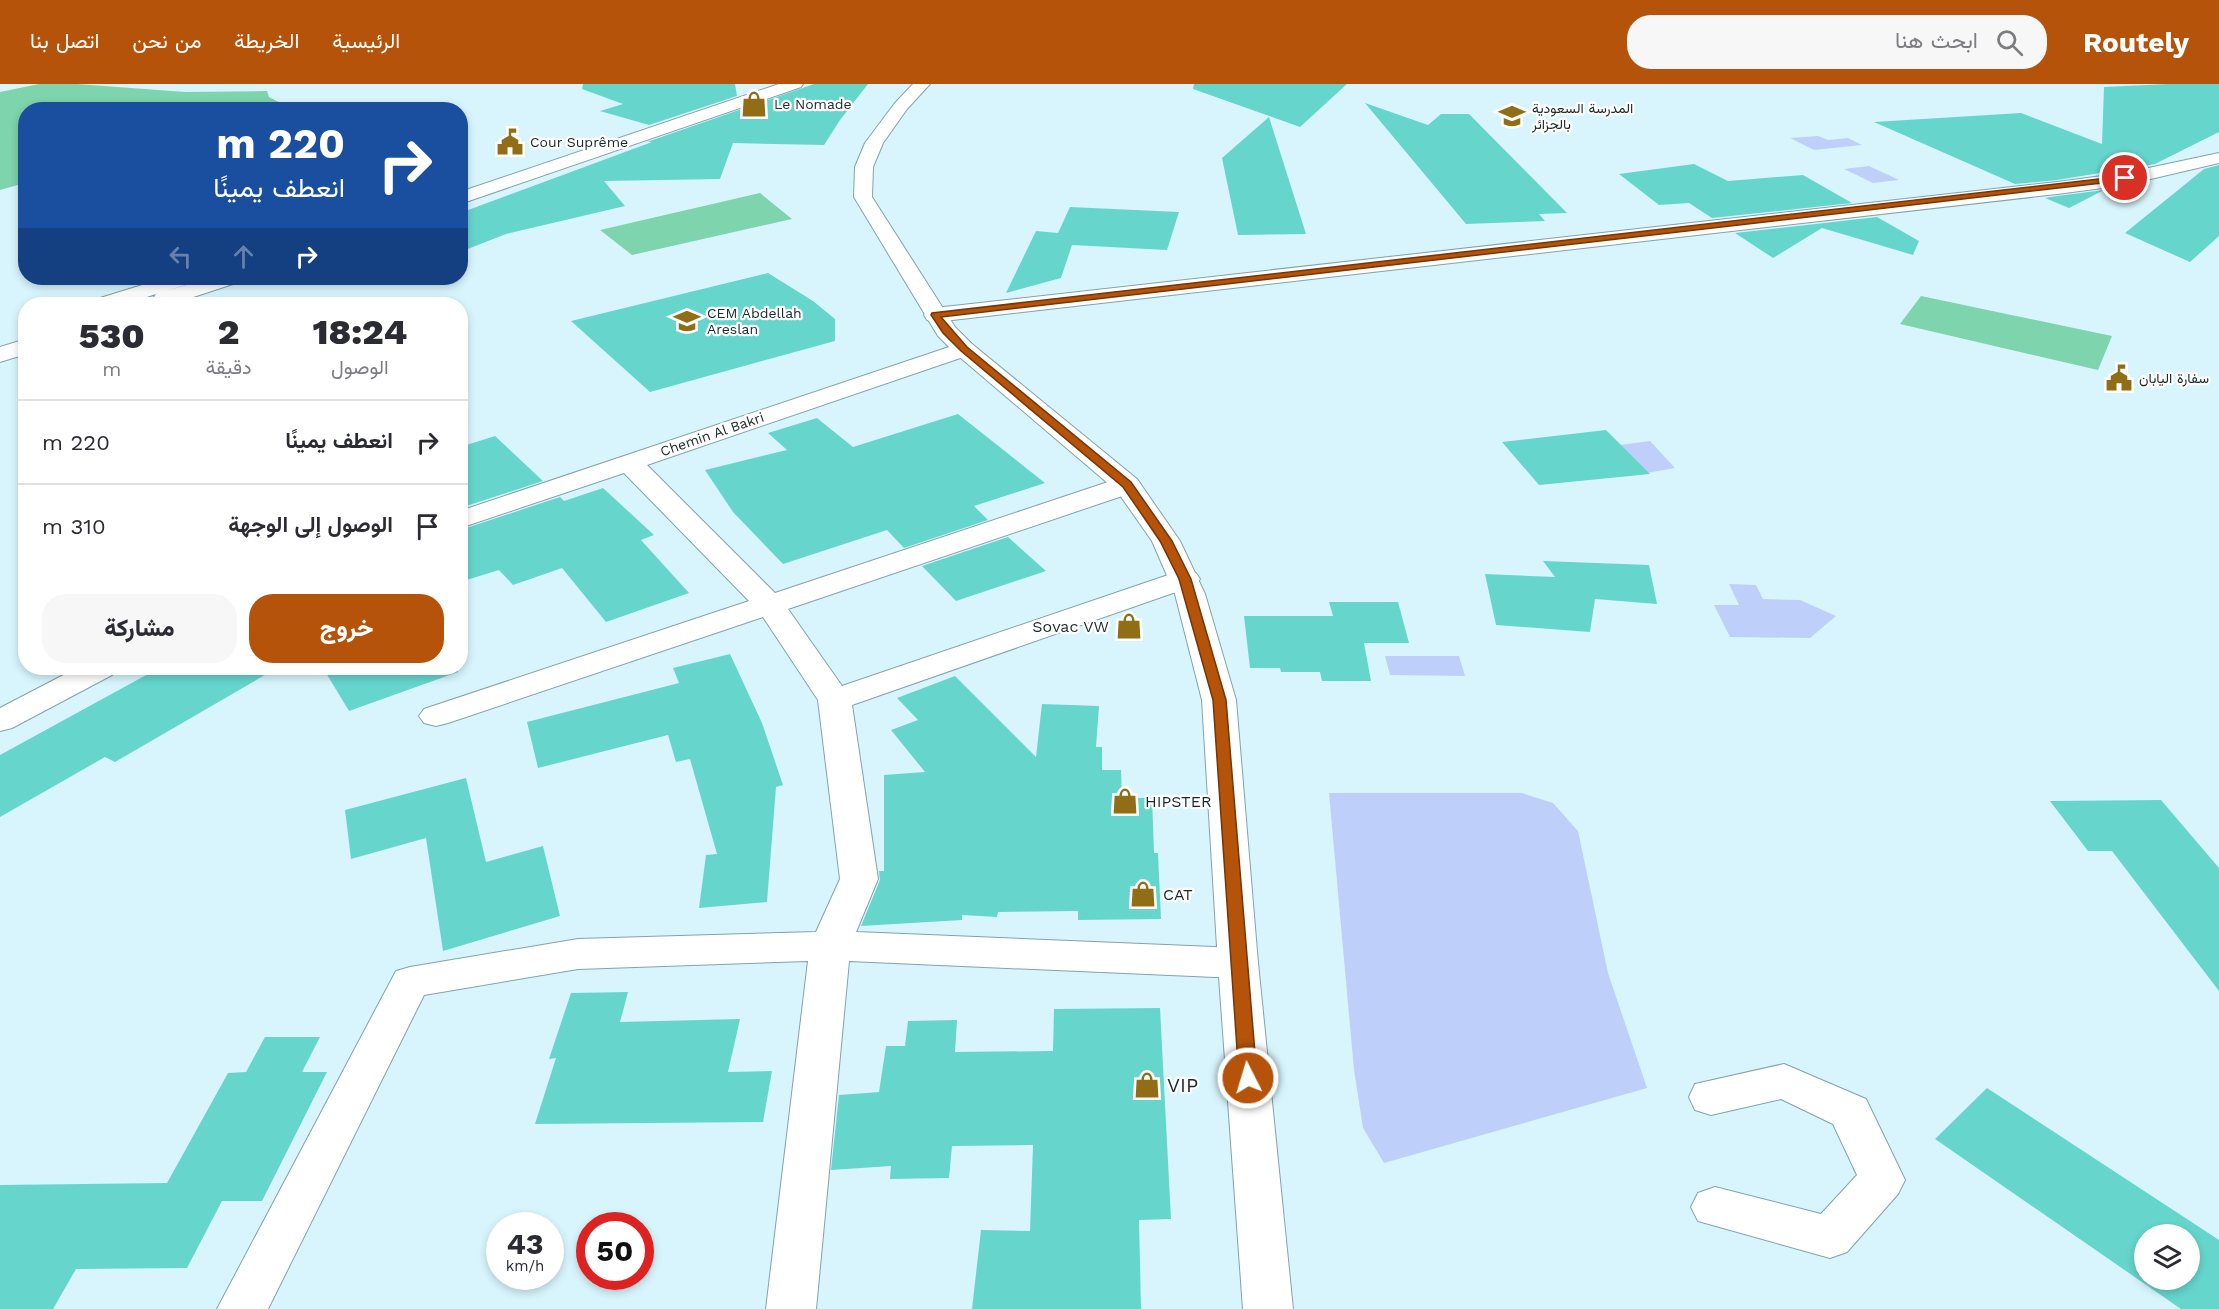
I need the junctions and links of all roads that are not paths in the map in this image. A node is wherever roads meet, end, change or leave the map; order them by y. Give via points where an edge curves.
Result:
1 (767, 84) edge
2 (795, 84) edge
3 (922, 84) edge
4 (2219, 158) edge
5 (468, 182) edge
6 (468, 195) edge
7 (163, 285) edge
8 (206, 285) edge
9 (127, 297) edge
10 (170, 297) edge
11 (935, 315) junction
12 (18, 333) edge
13 (0, 339) edge
14 (18, 349) edge
15 (964, 349) junction
16 (0, 355) edge
17 (629, 463) junction
18 (1127, 484) junction
19 (468, 517) edge
20 (1185, 579) junction
21 (770, 605) junction
22 (88, 675) edge
23 (835, 700) junction
24 (436, 716) dead end
25 (0, 721) edge
26 (830, 946) junction
27 (1238, 963) junction
28 (1711, 1098) dead end
29 (1715, 1207) dead end
30 (247, 1309) edge
31 (791, 1309) edge
32 (1268, 1309) edge

1 - 5 street
2 - 6 street
3 - 11 street via 874,143 864,167 863,197
4 - 11 street via 2057,188
7 - 9 street
8 - 10 street
11 - 15 street
12 - 13 street
14 - 16 street
15 - 17 street, Chemin Al Bakri
15 - 18 street
17 - 19 street, Chemin Al Bakri
17 - 21 street
18 - 20 street via 1166,541
18 - 21 street
20 - 23 street
20 - 27 street via 1220,700
21 - 23 street
21 - 24 street
22 - 25 street
23 - 26 street via 859,879
26 - 27 street
26 - 30 street via 578,954 410,982
26 - 31 street
27 - 32 street
28 - 29 street via 1784,1081 1850,1112 1882,1179 1830,1237

